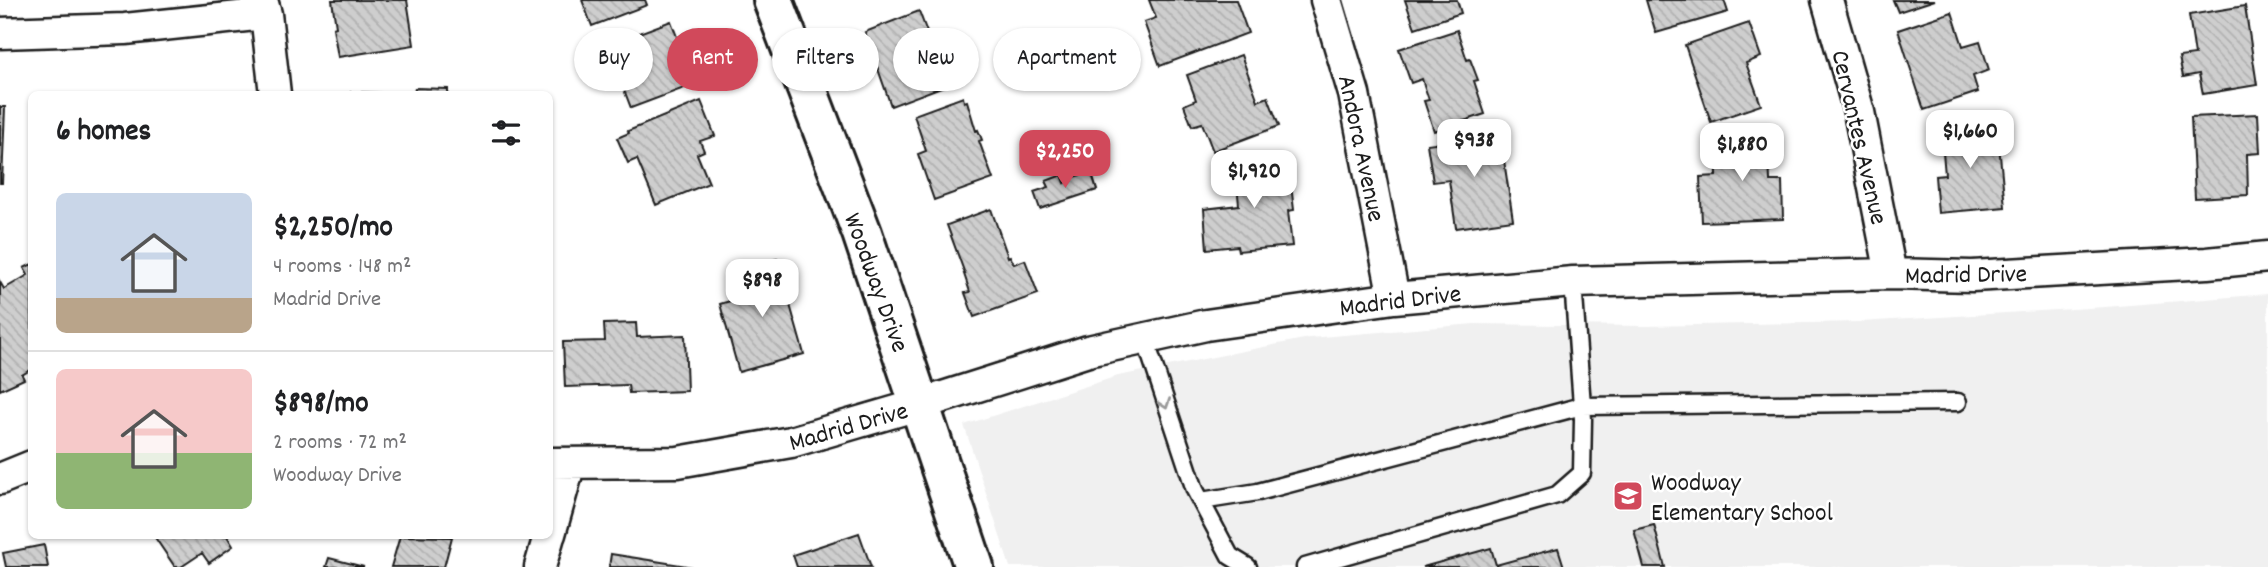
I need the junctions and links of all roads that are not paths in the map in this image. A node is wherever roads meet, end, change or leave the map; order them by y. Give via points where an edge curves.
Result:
1 (773, 0) edge
2 (1326, 0) edge
3 (1827, 0) edge
4 (264, 7) edge
5 (0, 33) edge
6 (275, 91) edge
7 (2268, 257) edge
8 (1891, 274) junction
9 (1573, 282) junction
10 (1394, 298) junction
11 (1145, 339) junction
12 (1958, 402) dead end
13 (921, 404) junction
14 (1582, 406) junction
15 (560, 463) edge
16 (28, 468) edge
17 (0, 479) edge
18 (1201, 501) junction
19 (553, 509) edge
20 (548, 539) edge
21 (540, 567) edge
22 (974, 567) edge
23 (1248, 567) edge
24 (1305, 567) edge

1 - 13 street, Woodway Drive
2 - 10 street, Andora Avenue via 1354,94
3 - 8 street, Cervantes Avenue via 1859,112
4 - 5 street via 125,29
4 - 6 street
7 - 8 street, Madrid Drive via 1972,276
8 - 9 street, Madrid Drive
9 - 10 street, Madrid Drive
9 - 14 lane
10 - 11 street, Madrid Drive
11 - 13 street, Madrid Drive via 1088,351
11 -> 18 lane
12 - 14 lane
13 - 15 street, Madrid Drive via 792,442 691,460
13 - 22 street, Woodway Drive
14 - 18 lane via 1258,492
14 - 24 lane via 1582,473 1558,495
15 - 19 street
16 - 17 street
18 - 23 lane via 1230,556
20 - 21 street

